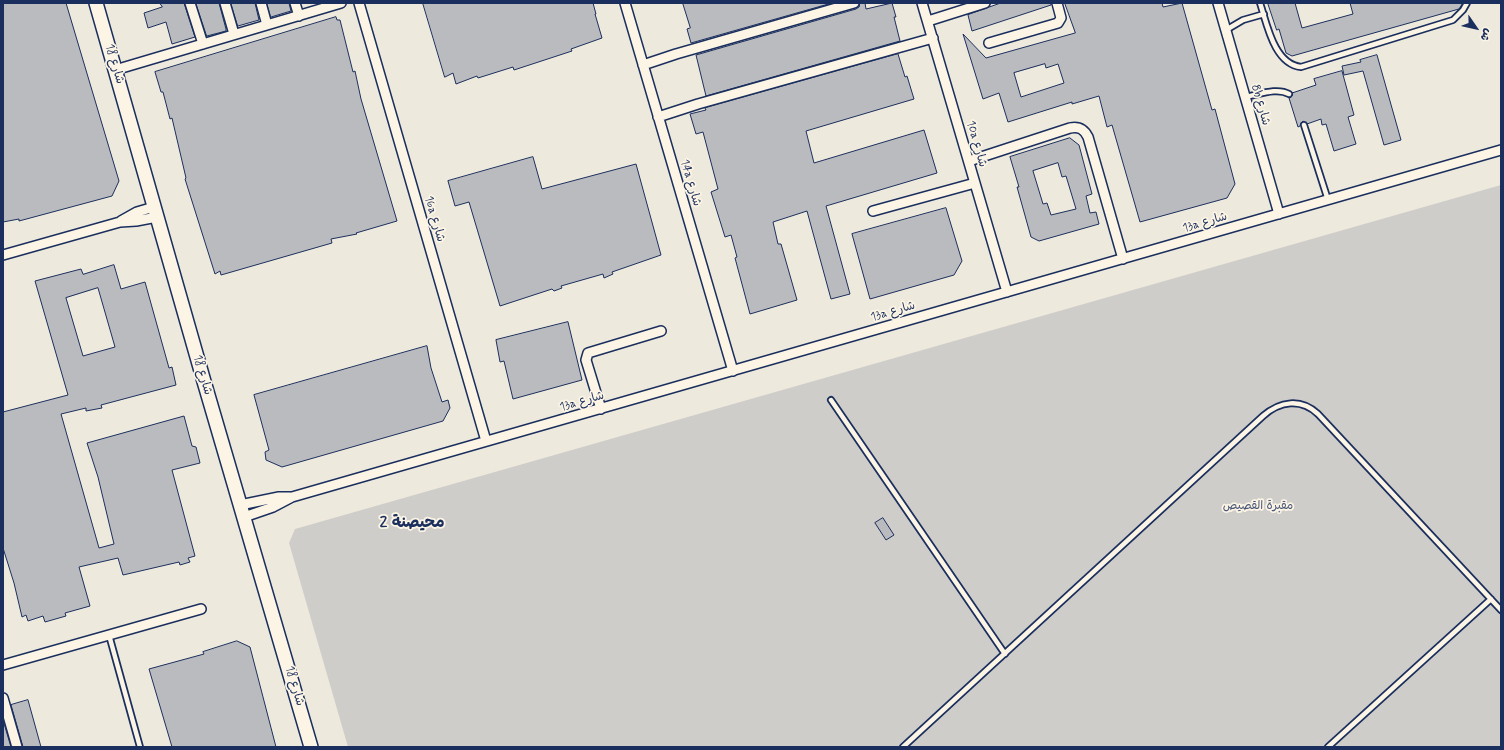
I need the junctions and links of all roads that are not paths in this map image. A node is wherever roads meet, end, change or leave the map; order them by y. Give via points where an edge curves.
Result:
1 (96, 3) edge
2 (190, 3) edge
3 (225, 3) edge
4 (261, 3) edge
5 (295, 3) edge
6 (341, 3) edge
7 (359, 3) edge
8 (624, 3) edge
9 (854, 3) edge
10 (922, 3) edge
11 (985, 3) edge
12 (1057, 3) edge
13 (1218, 3) edge
14 (1260, 3) edge
15 (1467, 3) edge
16 (1264, 14) junction
17 (298, 16) junction
18 (928, 21) junction
19 (267, 25) junction
20 (1226, 30) junction
21 (234, 34) junction
22 (932, 38) junction
23 (989, 43) dead end
24 (203, 44) junction
25 (643, 65) junction
26 (115, 70) junction
27 (1289, 94) dead end
28 (1245, 97) junction
29 (658, 117) junction
30 (1304, 125) dead end
31 (1501, 150) edge
32 (969, 161) junction
33 (975, 182) junction
34 (1328, 200) junction
35 (873, 211) dead end
36 (156, 212) junction
37 (1278, 214) junction
38 (3, 255) edge
39 (1123, 259) junction
40 (1007, 292) junction
41 (661, 331) dead end
42 (733, 371) junction
43 (831, 400) dead end
44 (601, 408) junction
45 (486, 441) junction
46 (292, 497) junction
47 (240, 505) junction
48 (244, 517) junction
49 (1491, 599) junction
50 (201, 609) dead end
51 (1501, 610) edge
52 (109, 635) junction
53 (1005, 654) junction
54 (3, 665) edge
55 (3, 698) edge
56 (17, 747) edge
57 (140, 747) edge
58 (311, 747) edge
59 (903, 747) edge
60 (1328, 747) edge

1 - 26 street, شارع 18
2 - 24 street
3 - 21 street
4 - 19 street
5 - 17 street
6 - 17 street
7 - 45 street, 16a شارع
8 - 25 street, 14a شارع
9 - 25 street
10 - 18 street, 10a شارع
11 - 18 street
12 - 23 street via 1061,18 1058,23
13 - 20 street, 8b شارع
14 - 16 lane
15 - 16 lane via 1464,10 1453,20 1301,67 1289,63 1276,48
16 - 20 lane via 1243,20
17 - 19 street
18 - 22 street, 10a شارع
19 - 21 street
20 - 28 street, 8b شارع
21 - 24 street
22 - 29 street
22 - 32 street, 10a شارع
24 - 26 street
25 - 29 street, 14a شارع
26 - 36 street, شارع 18
27 - 28 lane via 1277,91
28 - 37 street, 8b شارع
29 - 42 street, 14a شارع
30 - 34 lane
31 - 34 street, 13a شارع
32 - 33 street, 10a شارع
32 - 39 street via 1079,127 1088,137
33 - 35 street
33 - 40 street, 10a شارع
34 - 37 street, 13a شارع
36 - 38 street via 137,212 120,222
36 - 47 street, شارع 18
37 - 39 street, 13a شارع
39 - 40 street, 13a شارع
40 - 42 street, 13a شارع
41 - 44 street via 588,353 586,360
42 - 44 street, 13a شارع
43 - 53 lane
44 - 45 street, 13a شارع
45 - 46 street, 13a شارع
46 - 47 street, 13a شارع
46 - 48 street, 13a شارع
47 - 48 street, شارع 18
48 - 58 street, شارع 18
49 - 51 lane
49 - 53 lane via 1318,414 1307,406 1287,403 1263,416
49 - 60 lane
50 - 52 street
52 - 54 street
52 - 57 lane
53 - 59 lane
55 - 56 street

